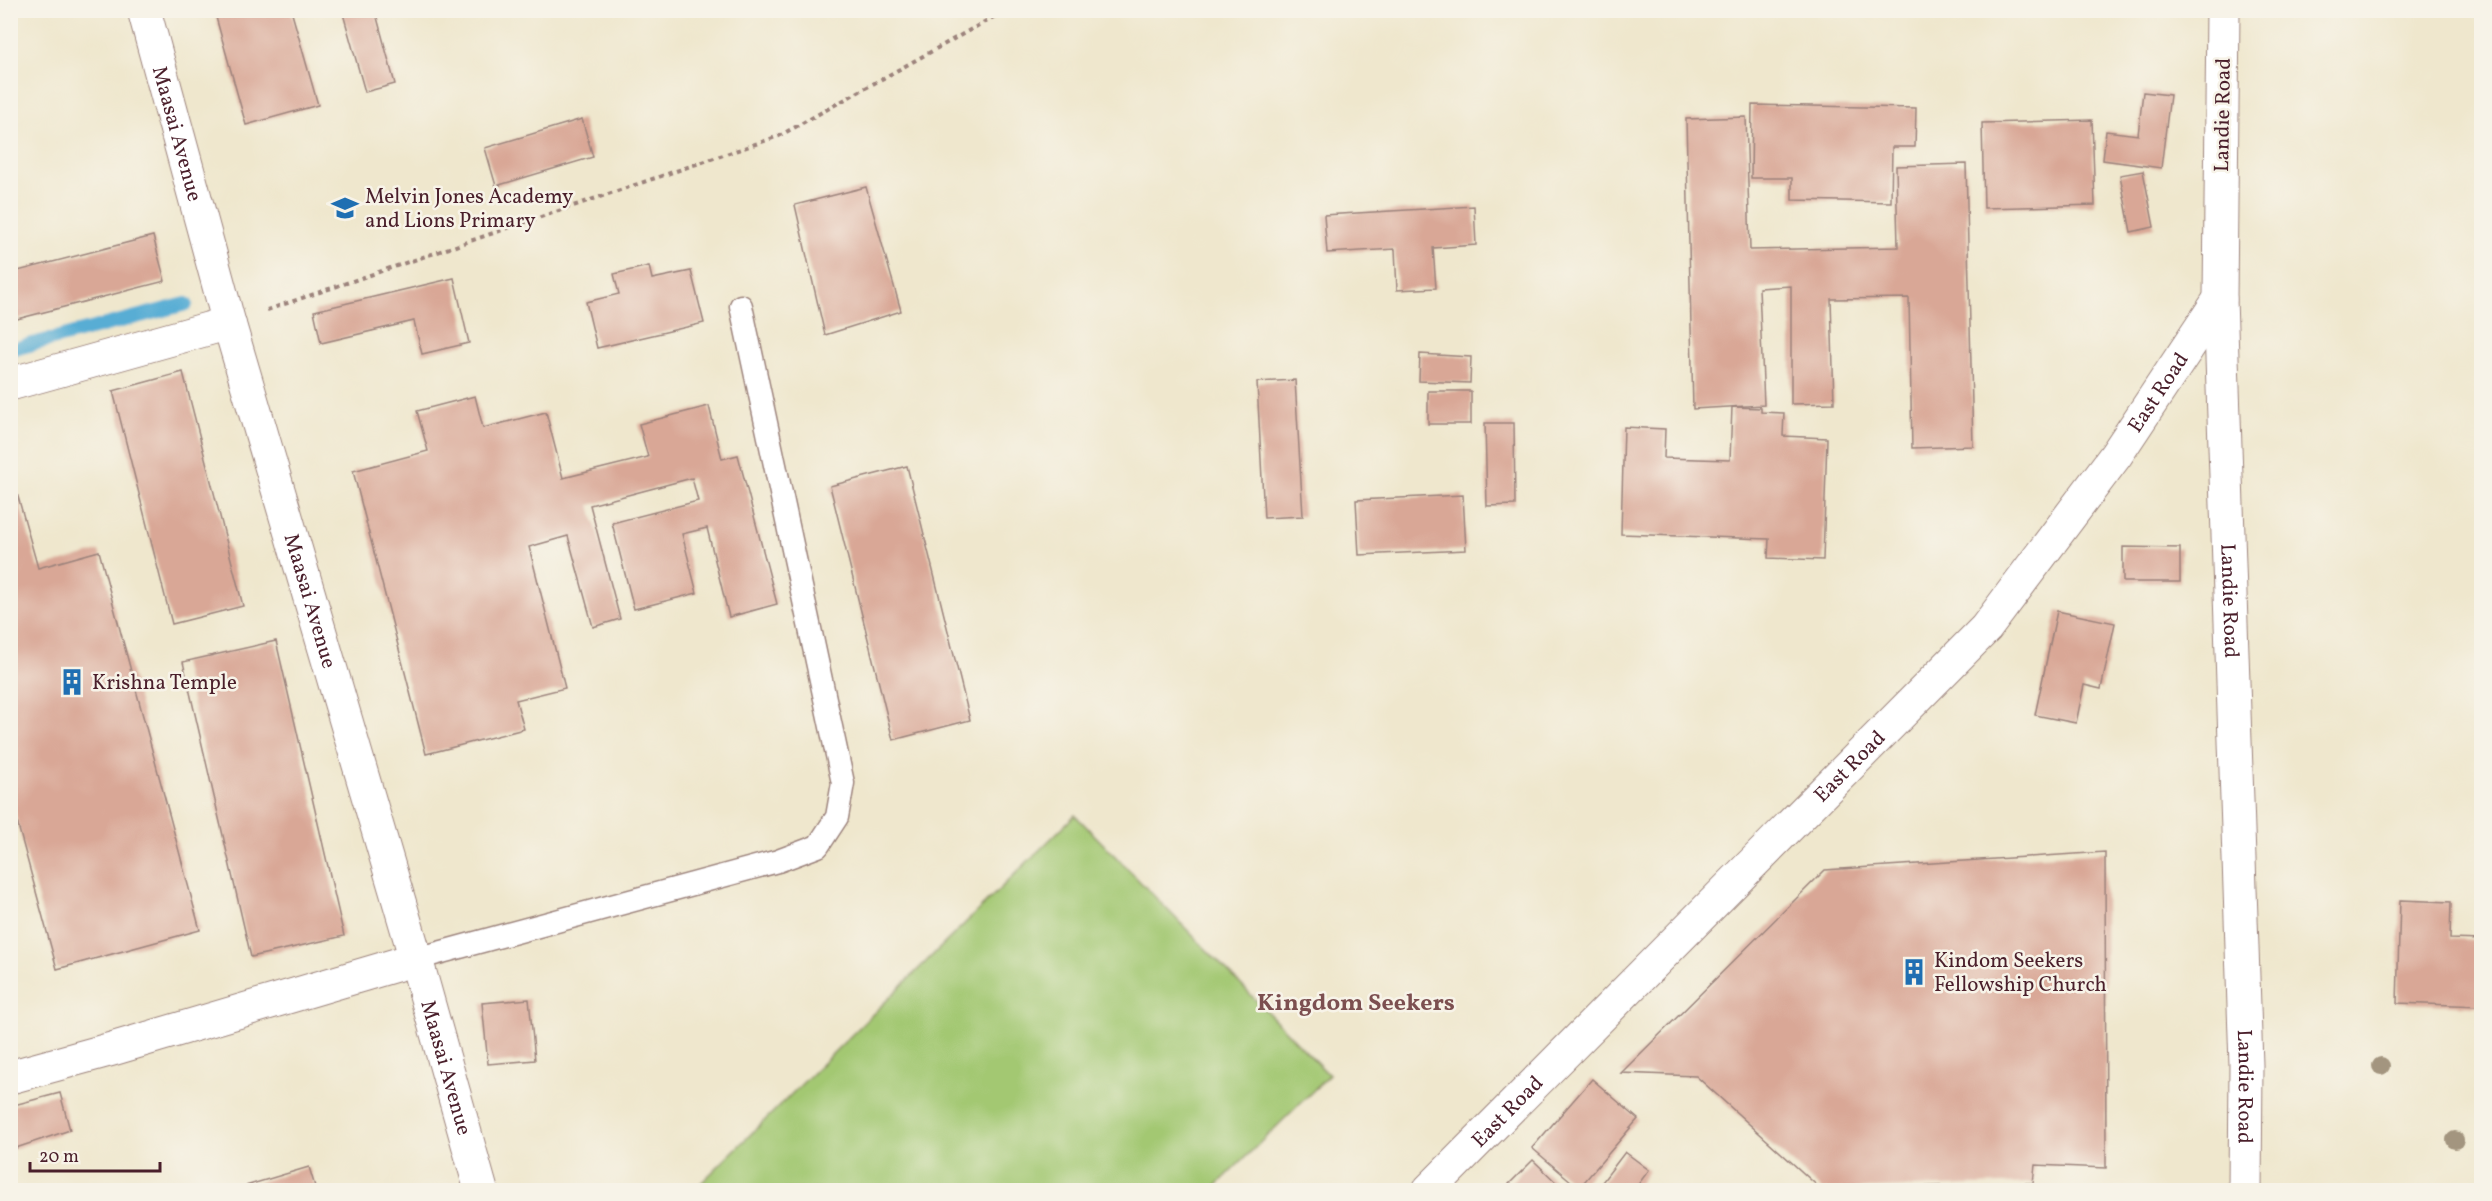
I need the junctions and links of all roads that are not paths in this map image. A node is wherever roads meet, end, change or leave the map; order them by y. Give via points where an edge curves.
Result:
1 (144, 10) edge
2 (2223, 10) edge
3 (2220, 299) junction
4 (741, 306) dead end
5 (229, 322) junction
6 (10, 384) edge
7 (416, 959) junction
8 (10, 1077) edge
9 (481, 1191) edge
10 (1429, 1191) edge
11 (2245, 1191) edge

1 - 5 street, Maasai Avenue
2 - 3 street, Landie Road
3 - 10 street, East Road via 2116,455 1986,628
3 - 11 street, Landie Road via 2246,1053
4 - 7 lane via 843,783 837,817 818,846 778,861
5 - 6 street
5 - 7 street, Maasai Avenue
7 - 8 street
7 - 9 street, Maasai Avenue

